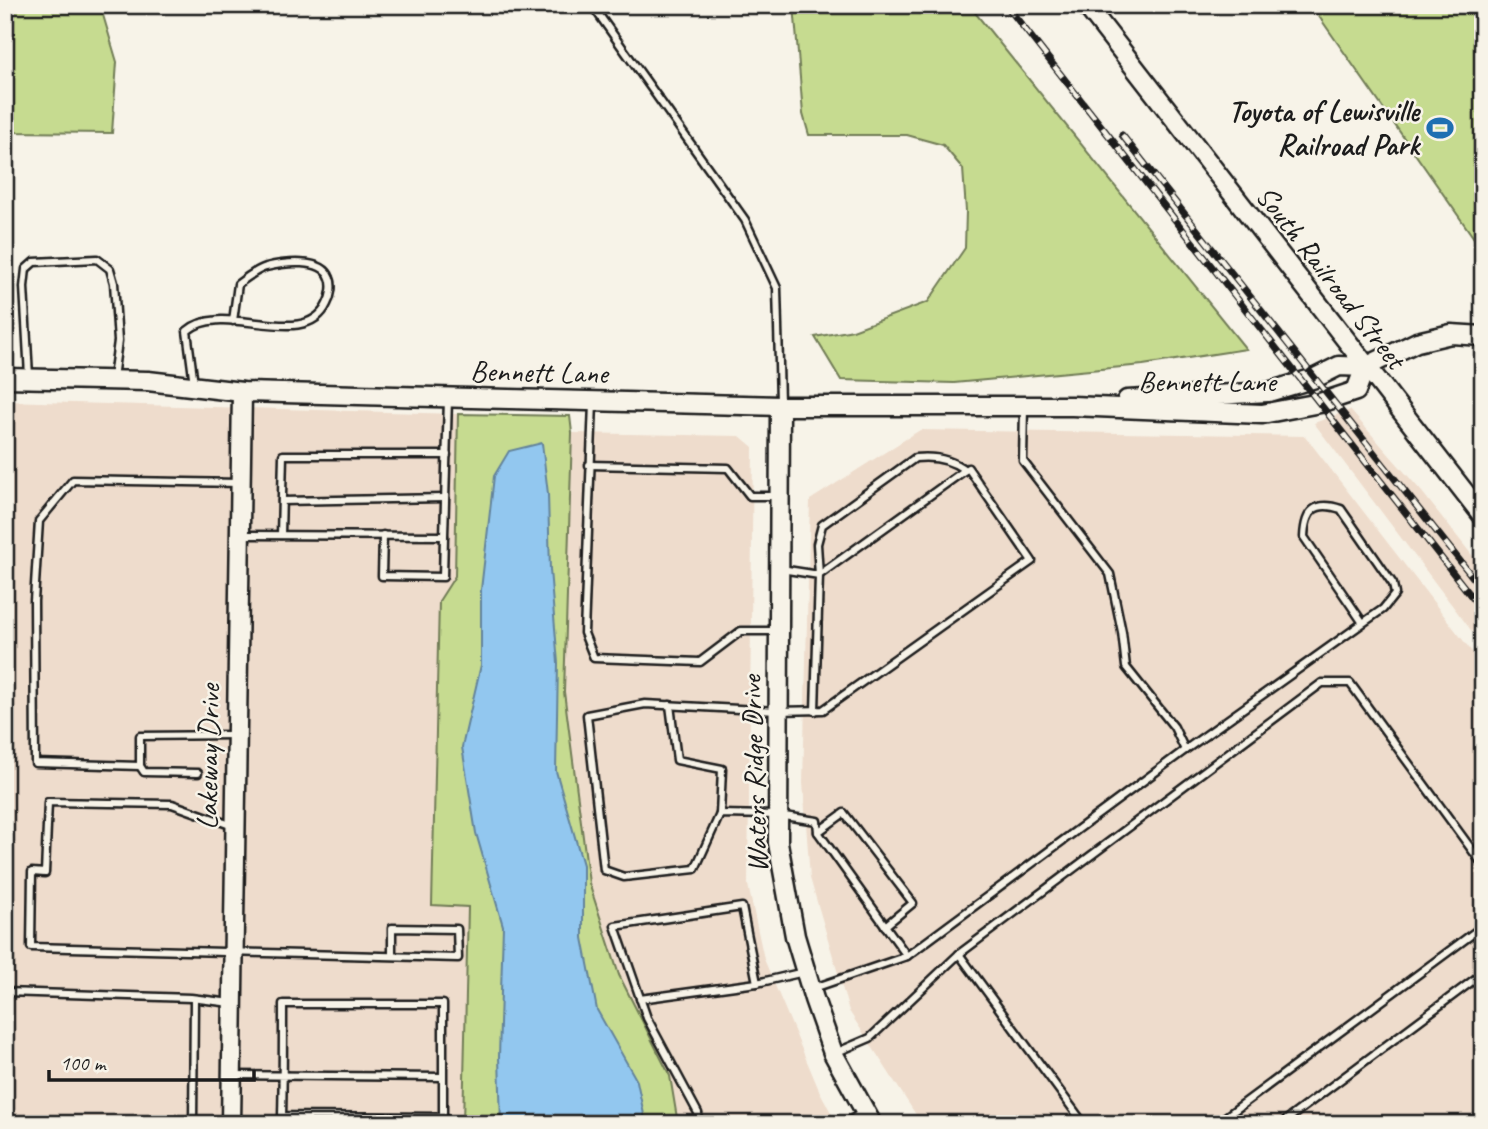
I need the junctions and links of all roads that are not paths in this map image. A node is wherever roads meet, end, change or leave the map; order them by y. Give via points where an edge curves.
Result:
1 (592, 5) edge
2 (1086, 5) edge
3 (233, 321) junction
4 (1483, 336) edge
5 (1365, 367) junction
6 (5, 378) edge
7 (29, 379) junction
8 (113, 380) junction
9 (194, 386) junction
10 (242, 392) junction
11 (448, 397) junction
12 (593, 401) junction
13 (780, 406) junction
14 (1024, 406) junction
15 (1072, 406) junction
16 (447, 455) junction
17 (589, 465) junction
18 (965, 470) junction
19 (240, 483) junction
20 (779, 496) junction
21 (445, 498) junction
22 (282, 500) junction
23 (1483, 516) edge
24 (240, 534) junction
25 (281, 535) junction
26 (383, 535) junction
27 (444, 536) junction
28 (779, 569) junction
29 (819, 575) junction
30 (1363, 623) junction
31 (779, 631) junction
32 (670, 705) junction
33 (778, 711) junction
34 (815, 711) junction
35 (237, 734) junction
36 (1185, 750) junction
37 (140, 766) junction
38 (198, 773) dead end
39 (720, 814) junction
40 (778, 815) junction
41 (235, 826) junction
42 (818, 832) junction
43 (1483, 865) edge
44 (885, 926) junction
45 (1483, 926) edge
46 (233, 951) junction
47 (959, 954) junction
48 (392, 956) junction
49 (906, 956) junction
50 (806, 971) junction
51 (1483, 973) edge
52 (757, 983) junction
53 (811, 989) junction
54 (5, 992) edge
55 (194, 999) junction
56 (640, 999) junction
57 (233, 1004) junction
58 (833, 1054) junction
59 (232, 1075) junction
60 (283, 1076) junction
61 (443, 1077) junction
62 (868, 1117) edge
63 (193, 1124) edge
64 (231, 1124) edge
65 (699, 1124) edge
66 (845, 1124) edge
67 (1084, 1124) edge
68 (1216, 1124) edge
69 (1281, 1124) edge

1 - 13 lane via 745,220 777,288
2 - 5 street, South Railroad Street
3 - 3 lane via 287,326 310,321 323,313 330,300 332,280 317,266 263,267 239,284
3 - 9 lane via 195,324 187,331
4 - 5 street, Bennett Lane via 1451,334 1417,342
5 - 15 street, Bennett Lane via 1339,366 1268,393 1151,397
5 - 15 street, Bennett Lane via 1356,391 1262,414
5 - 23 street, South Railroad Street
6 - 7 street, Bennett Lane
7 - 8 street, Bennett Lane
7 - 8 lane via 26,269 34,262 97,259 110,269 114,283 118,341
8 - 9 street, Bennett Lane
9 - 10 street, Bennett Lane
10 - 11 street, Bennett Lane
10 - 19 street, Lakeway Drive
11 - 12 street, Bennett Lane
11 - 16 lane
12 - 13 street, Bennett Lane
12 - 17 lane
13 - 14 street, Bennett Lane
13 - 20 street, Waters Ridge Drive
14 - 15 street, Bennett Lane
14 - 36 lane via 1023,461 1110,574 1126,667 1174,727
16 - 21 lane
16 - 22 lane via 283,455
17 - 20 lane via 728,468 750,496
17 - 31 lane via 584,633 594,658 700,662 741,631
18 - 29 lane
18 - 29 lane via 955,463 915,457 822,525 817,544
18 - 34 lane via 968,468 1032,561 823,710
19 - 24 street, Lakeway Drive
19 - 37 lane via 73,480 39,521 34,601 35,763
20 - 28 street, Waters Ridge Drive
21 - 22 lane
21 - 27 lane
22 - 25 lane
24 - 25 lane
24 - 35 street, Lakeway Drive
25 - 26 lane
26 - 27 lane
26 - 27 lane via 382,576 443,577
28 - 29 lane
28 - 31 street, Waters Ridge Drive
29 - 34 lane
30 - 30 lane via 1395,594 1393,584 1341,509 1316,507 1307,516 1304,537
30 - 36 lane
31 - 33 street, Waters Ridge Drive
32 - 33 lane
32 - 39 lane via 677,760 722,769
32 - 39 lane via 646,704 587,715 604,870 624,877 695,869
33 - 34 lane
33 - 40 street, Waters Ridge Drive
35 - 37 lane via 140,736
35 - 41 street, Lakeway Drive
36 - 49 lane
37 - 38 lane via 144,772
39 - 40 lane
40 - 42 lane via 817,821
40 - 50 street, Waters Ridge Drive via 786,891
41 - 46 street, Lakeway Drive
41 - 46 lane via 172,804 48,802 45,873 32,873 31,947
42 - 44 lane
42 - 44 lane via 844,813 913,903
43 - 47 lane via 1350,683 1322,683
44 - 49 lane
45 - 68 lane
46 - 48 lane
46 - 57 street, Lakeway Drive
47 - 58 lane via 870,1038
47 - 67 lane
48 - 48 lane via 458,958 457,929 392,928
49 - 53 lane
50 - 52 lane
50 - 53 street, Waters Ridge Drive
51 - 69 lane
52 - 56 lane
52 - 56 lane via 742,907 615,926
53 - 58 street, Waters Ridge Drive
54 - 55 lane
55 - 57 lane
55 - 63 lane
56 - 65 lane via 698,1113
57 - 59 street, Lakeway Drive
58 - 62 street, Waters Ridge Drive
59 - 60 lane
59 - 64 street, Lakeway Drive
60 - 61 lane
60 - 61 lane via 282,1116 416,1117 443,1117
60 - 61 lane via 283,1004 443,1004
62 - 66 lane

